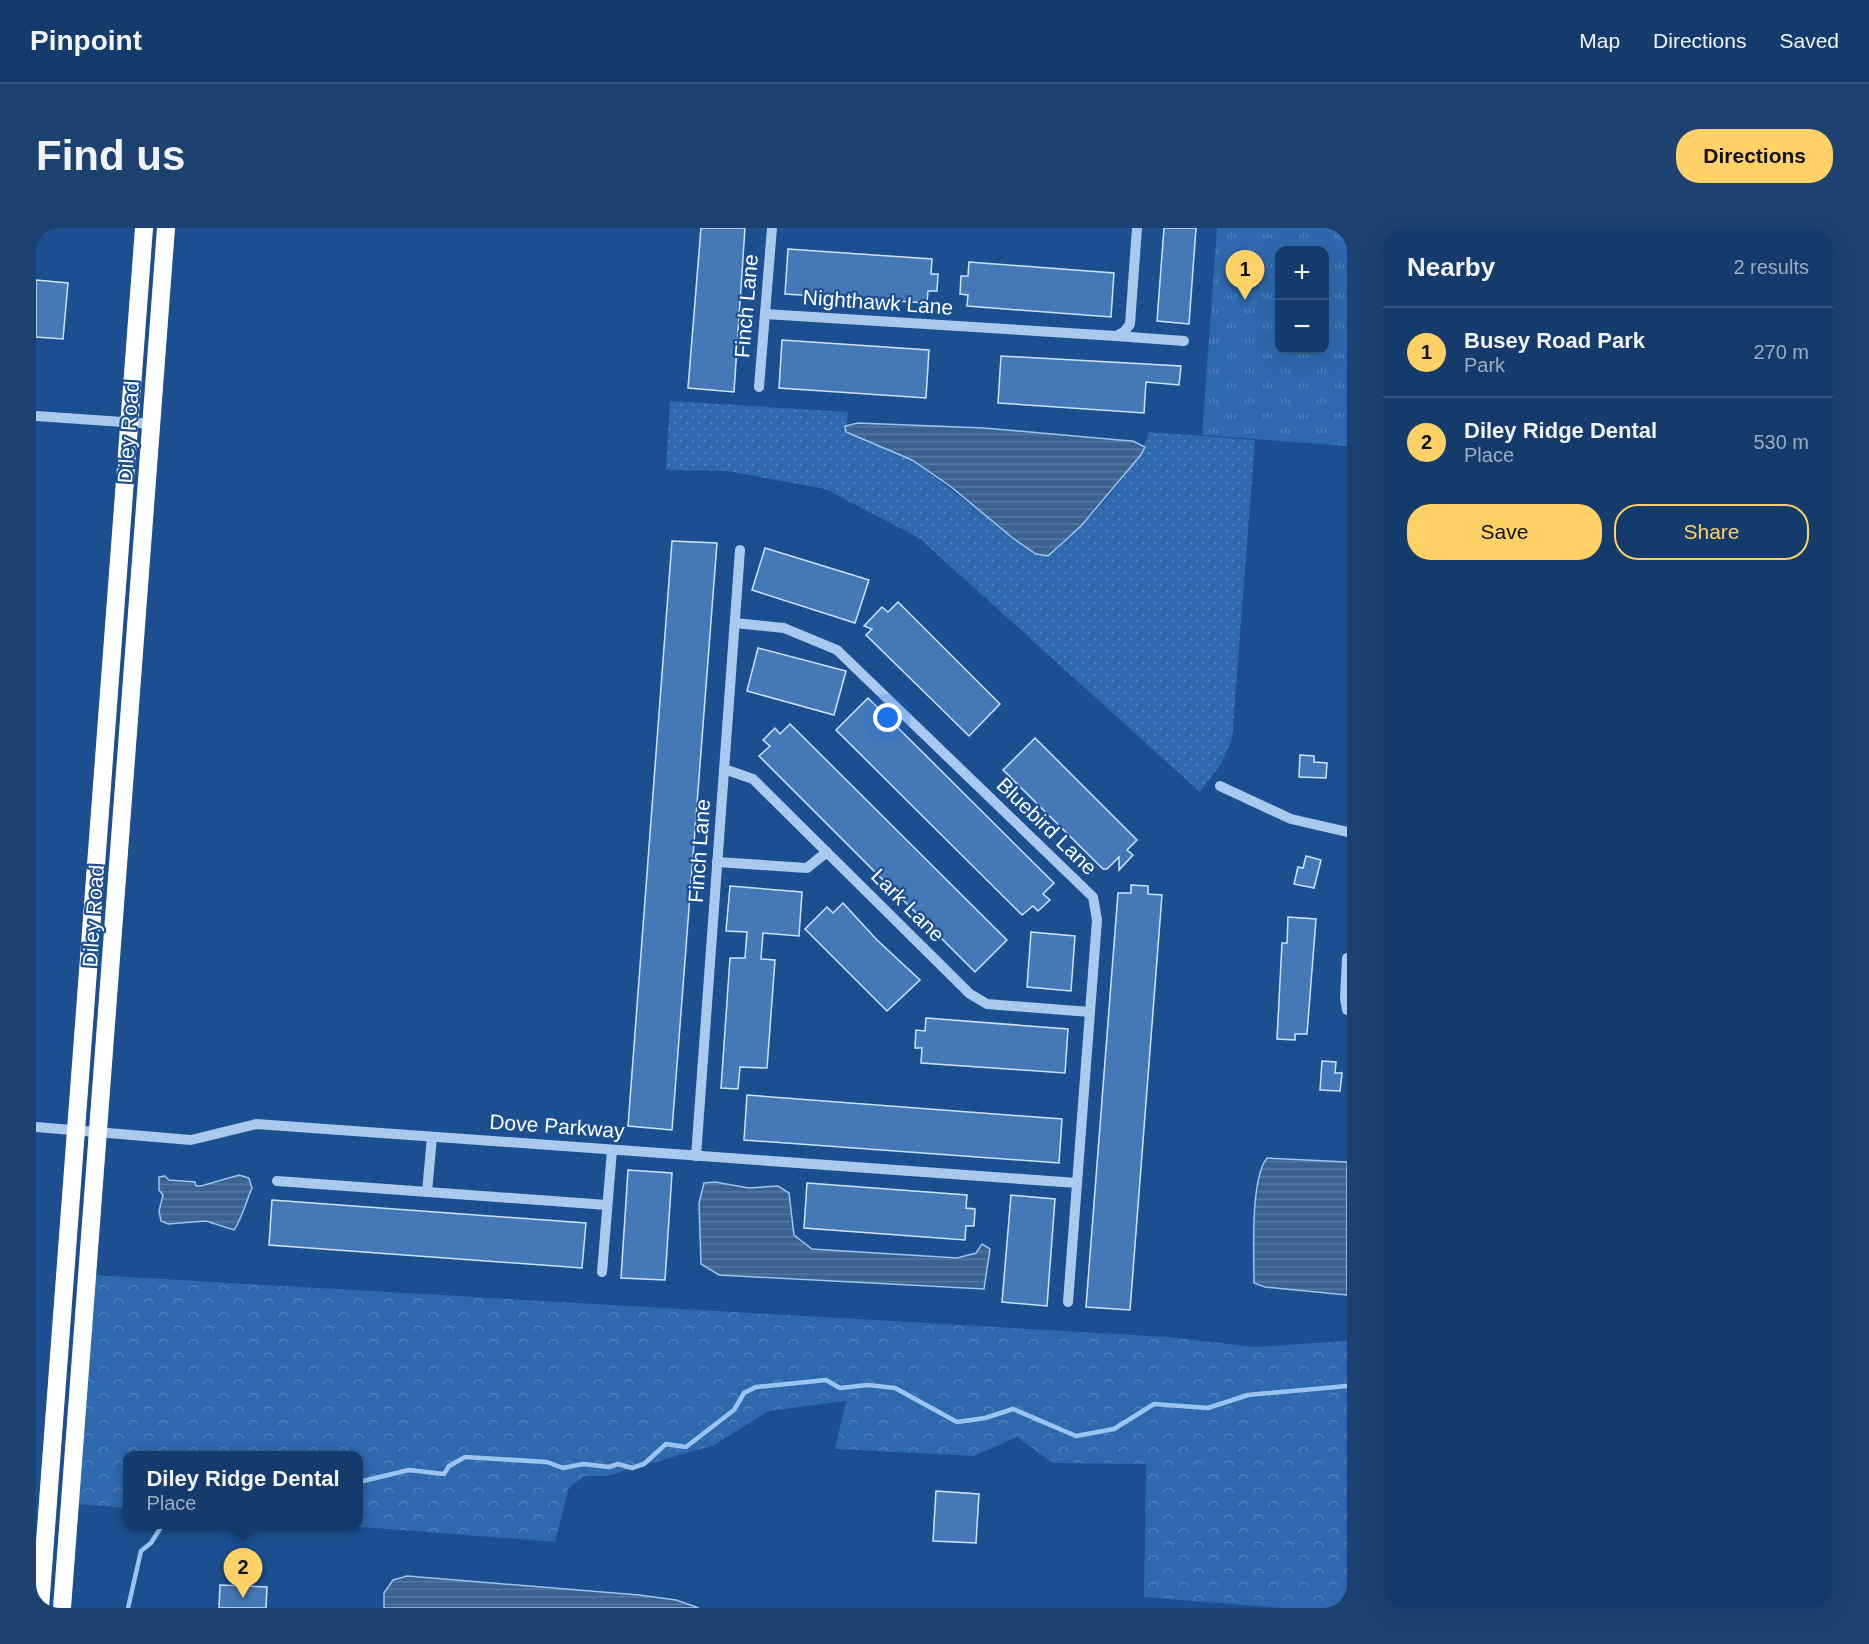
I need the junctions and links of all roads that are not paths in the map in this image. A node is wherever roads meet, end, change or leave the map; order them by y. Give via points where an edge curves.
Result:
1 (144, 228) edge
2 (166, 228) edge
3 (772, 228) edge
4 (1137, 228) edge
5 (765, 314) junction
6 (1116, 336) junction
7 (1184, 341) dead end
8 (759, 387) dead end
9 (36, 416) edge
10 (129, 423) junction
11 (152, 424) junction
12 (740, 549) dead end
13 (735, 623) junction
14 (724, 769) junction
15 (1220, 786) dead end
16 (1347, 832) edge
17 (827, 852) junction
18 (717, 862) junction
19 (1347, 958) edge
20 (1347, 1010) edge
21 (1090, 1012) junction
22 (36, 1127) edge
23 (76, 1130) junction
24 (99, 1132) junction
25 (432, 1137) junction
26 (612, 1150) junction
27 (696, 1156) junction
28 (277, 1181) dead end
29 (1077, 1184) junction
30 (427, 1192) junction
31 (607, 1205) junction
32 (602, 1272) dead end
33 (1068, 1302) dead end
34 (40, 1608) edge
35 (62, 1608) edge

1 - 10 highway, Diley Road
2 - 11 highway, Diley Road
3 - 5 street, Finch Lane
4 - 6 street via 1130,324
5 - 6 street, Nighthawk Lane
5 - 8 street, Finch Lane
6 - 7 street, Nighthawk Lane
9 - 10 street
10 - 11 street
10 - 23 highway, Diley Road
11 - 24 highway, Diley Road
12 - 13 street, Finch Lane
13 - 14 street, Finch Lane
13 - 21 street, Bluebird Lane via 784,628 837,650 1093,897 1097,920
14 - 17 street, Lark Lane via 753,779
14 - 18 street, Finch Lane
15 - 16 street via 1291,819
17 - 18 street via 807,868
17 - 21 street, Lark Lane via 970,994 987,1004
18 - 27 street, Finch Lane
19 - 20 street
21 - 29 street, Bluebird Lane
22 - 23 street, Dove Parkway
23 - 24 street, Dove Parkway
23 - 34 highway, Diley Road
24 - 25 street, Dove Parkway via 191,1140 256,1124
24 - 35 highway, Diley Road
25 - 26 street, Dove Parkway
25 - 30 street
26 - 27 street, Dove Parkway
26 - 31 street
27 - 29 street, Dove Parkway
28 - 30 street
29 - 33 street, Bluebird Lane
30 - 31 street
31 - 32 street

